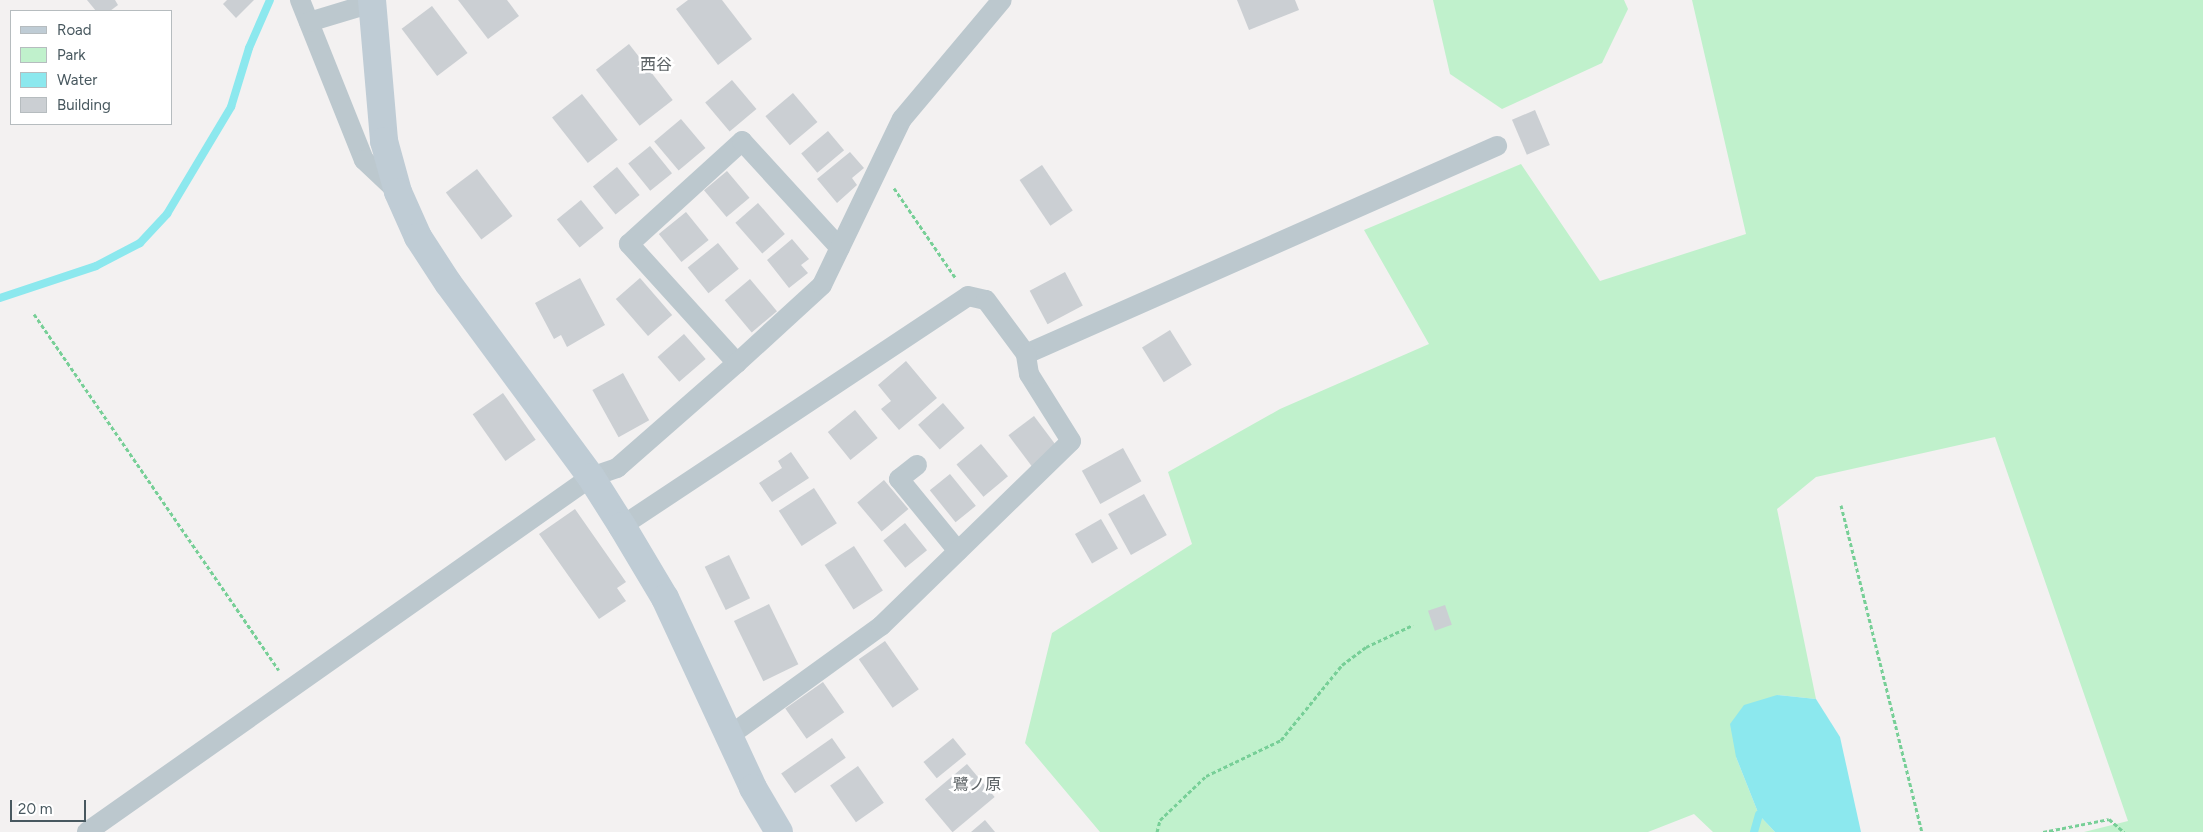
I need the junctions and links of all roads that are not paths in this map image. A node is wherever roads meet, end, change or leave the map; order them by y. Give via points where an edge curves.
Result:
1 (300, 0) edge
2 (1002, 0) edge
3 (372, 1) edge
4 (309, 22) junction
5 (1498, 146) dead end
6 (398, 192) junction
7 (840, 248) junction
8 (1026, 354) junction
9 (737, 364) junction
10 (917, 465) dead end
11 (591, 478) junction
12 (622, 526) junction
13 (958, 551) junction
14 (729, 736) junction
15 (87, 832) edge
16 (779, 832) edge

1 - 4 street
2 - 7 street via 902,119
3 - 4 street
3 - 6 street via 384,141
4 - 6 street via 364,160
5 - 8 street
6 - 11 street via 418,237 448,283
7 - 9 street via 822,285
7 - 9 street via 742,141 629,244
8 - 12 street via 986,300 968,296
8 - 13 street via 1029,374 1071,441
9 - 11 street via 617,468
10 - 13 street via 899,479
11 - 12 street
11 - 15 street
12 - 14 street via 665,598
13 - 14 street via 881,626
14 - 16 street

